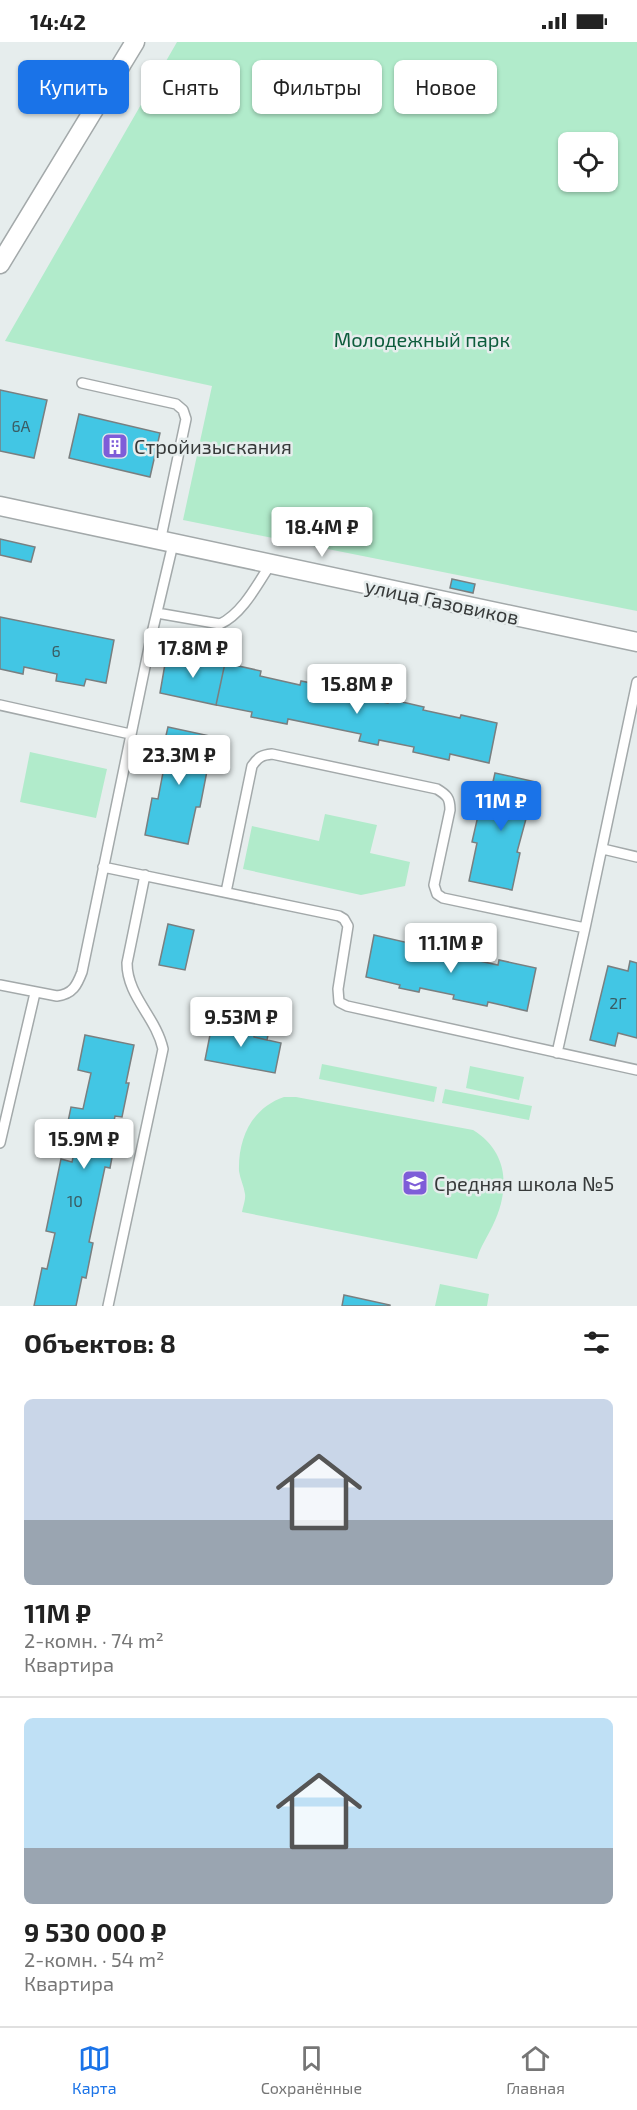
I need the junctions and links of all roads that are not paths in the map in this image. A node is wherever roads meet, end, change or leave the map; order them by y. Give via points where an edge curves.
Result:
1 (135, 42) edge
2 (0, 264) edge
3 (82, 383) dead end
4 (0, 506) edge
5 (166, 543) junction
6 (270, 565) junction
7 (157, 613) junction
8 (637, 642) edge
9 (637, 682) edge
10 (0, 705) edge
11 (130, 734) junction
12 (603, 849) junction
13 (637, 857) edge
14 (104, 867) junction
15 (145, 875) junction
16 (226, 892) junction
17 (585, 928) junction
18 (0, 986) edge
19 (35, 993) junction
20 (557, 1053) junction
21 (637, 1070) edge
22 (0, 1143) edge
23 (108, 1306) edge

1 - 2 street
3 - 5 lane via 176,404 183,410 186,419
4 - 5 street, улица Газовиков
5 - 6 street, улица Газовиков
5 - 7 lane
6 - 7 lane via 245,602 225,622
6 - 8 street, улица Газовиков
7 - 11 lane
9 - 12 lane
10 - 11 lane
11 - 14 lane
12 - 13 lane
12 - 17 lane
14 - 15 lane
14 - 19 lane via 77,984 65,995
15 - 16 lane
15 - 23 lane via 127,976 163,1049
16 - 17 lane via 252,766 263,754 272,754 446,794 450,810 434,885 437,894
16 - 20 lane via 344,919 348,926 338,996 339,1002 347,1006
17 - 20 lane
18 - 19 lane
19 - 22 lane
20 - 21 lane

